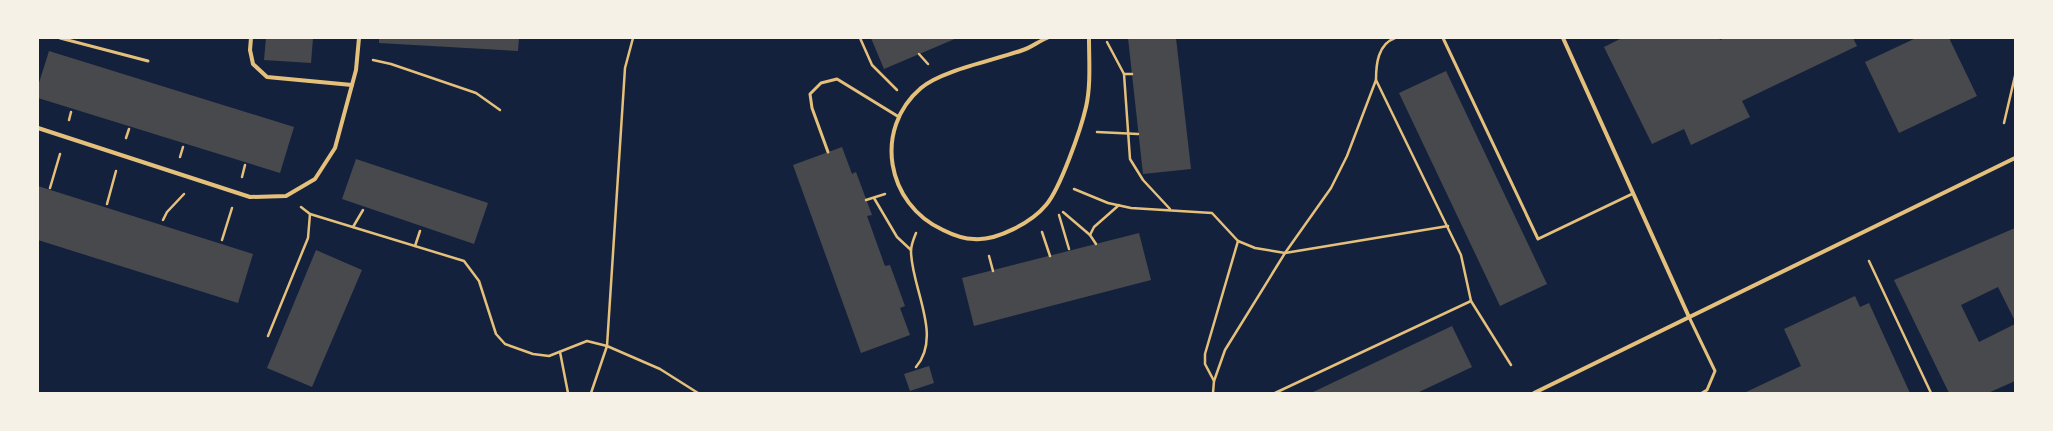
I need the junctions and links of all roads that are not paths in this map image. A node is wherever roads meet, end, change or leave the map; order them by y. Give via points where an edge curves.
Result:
1 (60, 38) edge
2 (251, 38) edge
3 (359, 38) edge
4 (1047, 38) edge
5 (1089, 38) edge
6 (1443, 38) edge
7 (1563, 38) edge
8 (148, 61) dead end
9 (352, 85) junction
10 (899, 117) junction
11 (38, 128) edge
12 (828, 152) dead end
13 (2015, 158) edge
14 (1632, 194) junction
15 (1689, 316) junction
16 (1534, 393) edge
17 (1702, 393) edge

1 - 8 lane
2 - 9 street via 252,64 267,77
3 - 9 street
4 - 10 street via 1024,50 949,74 922,87
5 - 10 street via 1086,108 1058,183 1047,205 1031,220 997,236 976,240 958,237 933,225 917,213 902,192 893,169 891,148
6 - 14 lane via 1538,239
7 - 14 street
9 - 11 street via 335,148 315,179 286,196 250,197
10 - 12 lane via 837,79 821,83 810,94 812,108
13 - 15 street
14 - 15 street
15 - 16 street via 1613,356
15 - 17 lane via 1714,371 1707,390

